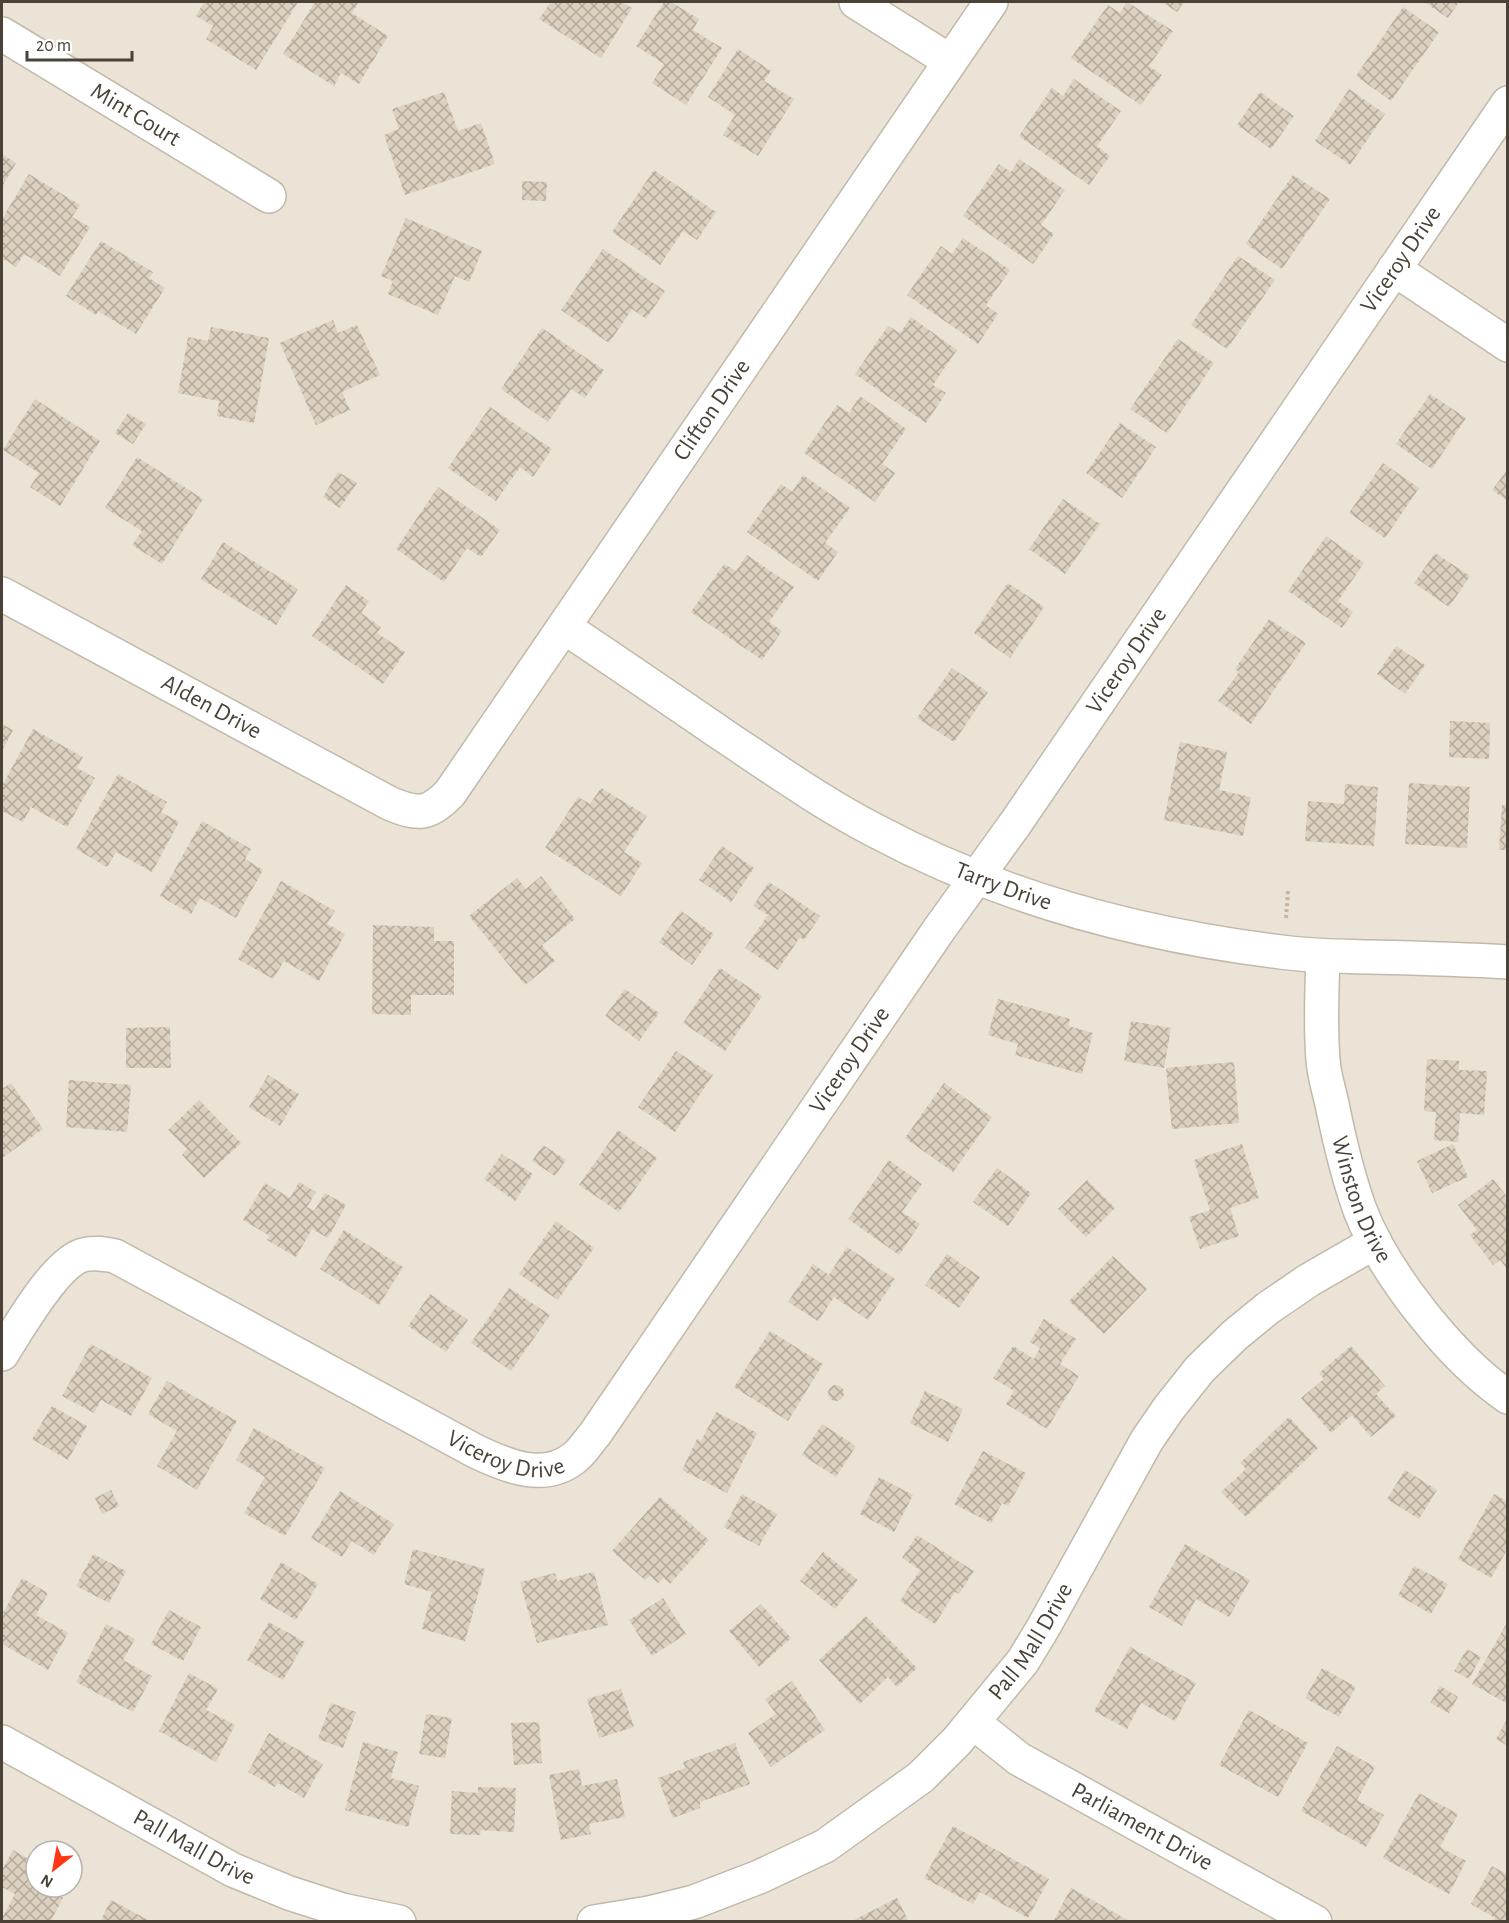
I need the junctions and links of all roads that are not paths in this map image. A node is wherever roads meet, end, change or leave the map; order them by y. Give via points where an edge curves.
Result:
1 (856, 2) edge
2 (991, 2) edge
3 (2, 34) edge
4 (950, 61) junction
5 (1508, 104) edge
6 (269, 196) dead end
7 (1394, 269) junction
8 (1508, 345) edge
9 (2, 594) edge
10 (564, 627) junction
11 (425, 812) joint
12 (977, 876) junction
13 (1323, 956) junction
14 (1508, 962) edge
15 (1375, 1242) junction
16 (2, 1354) edge
17 (1508, 1397) edge
18 (974, 1723) junction
19 (2, 1742) edge
20 (601, 1921) edge
21 (399, 1922) edge
22 (1315, 1922) edge

1 - 4 street
2 - 4 street, Clifton Drive
3 - 6 street, Mint Court
4 - 10 street, Clifton Drive
5 - 7 street, Viceroy Drive
7 - 8 street
7 - 12 street, Viceroy Drive
9 - 11 street, Alden Drive via 389,803
10 - 11 street, Clifton Drive via 450,793
10 - 12 street, Tarry Drive via 813,794 873,830
12 - 13 street, Tarry Drive via 1025,895 1145,928 1205,941
12 - 16 street, Viceroy Drive via 595,1434 574,1458 557,1467 540,1471 495,1460 115,1256 82,1255 58,1272
13 - 14 street, Tarry Drive
13 - 15 street, Winston Drive via 1323,1062 1340,1146 1360,1210
15 - 17 street, Winston Drive via 1416,1306 1456,1352
15 - 18 street, Pall Mall Drive via 1268,1308 1200,1370 1147,1440 1023,1661
18 - 20 street, Pall Mall Drive via 921,1777 825,1846 694,1902
18 - 22 street, Parliament Drive via 1019,1760
19 - 21 street, Pall Mall Drive via 233,1870 289,1893

